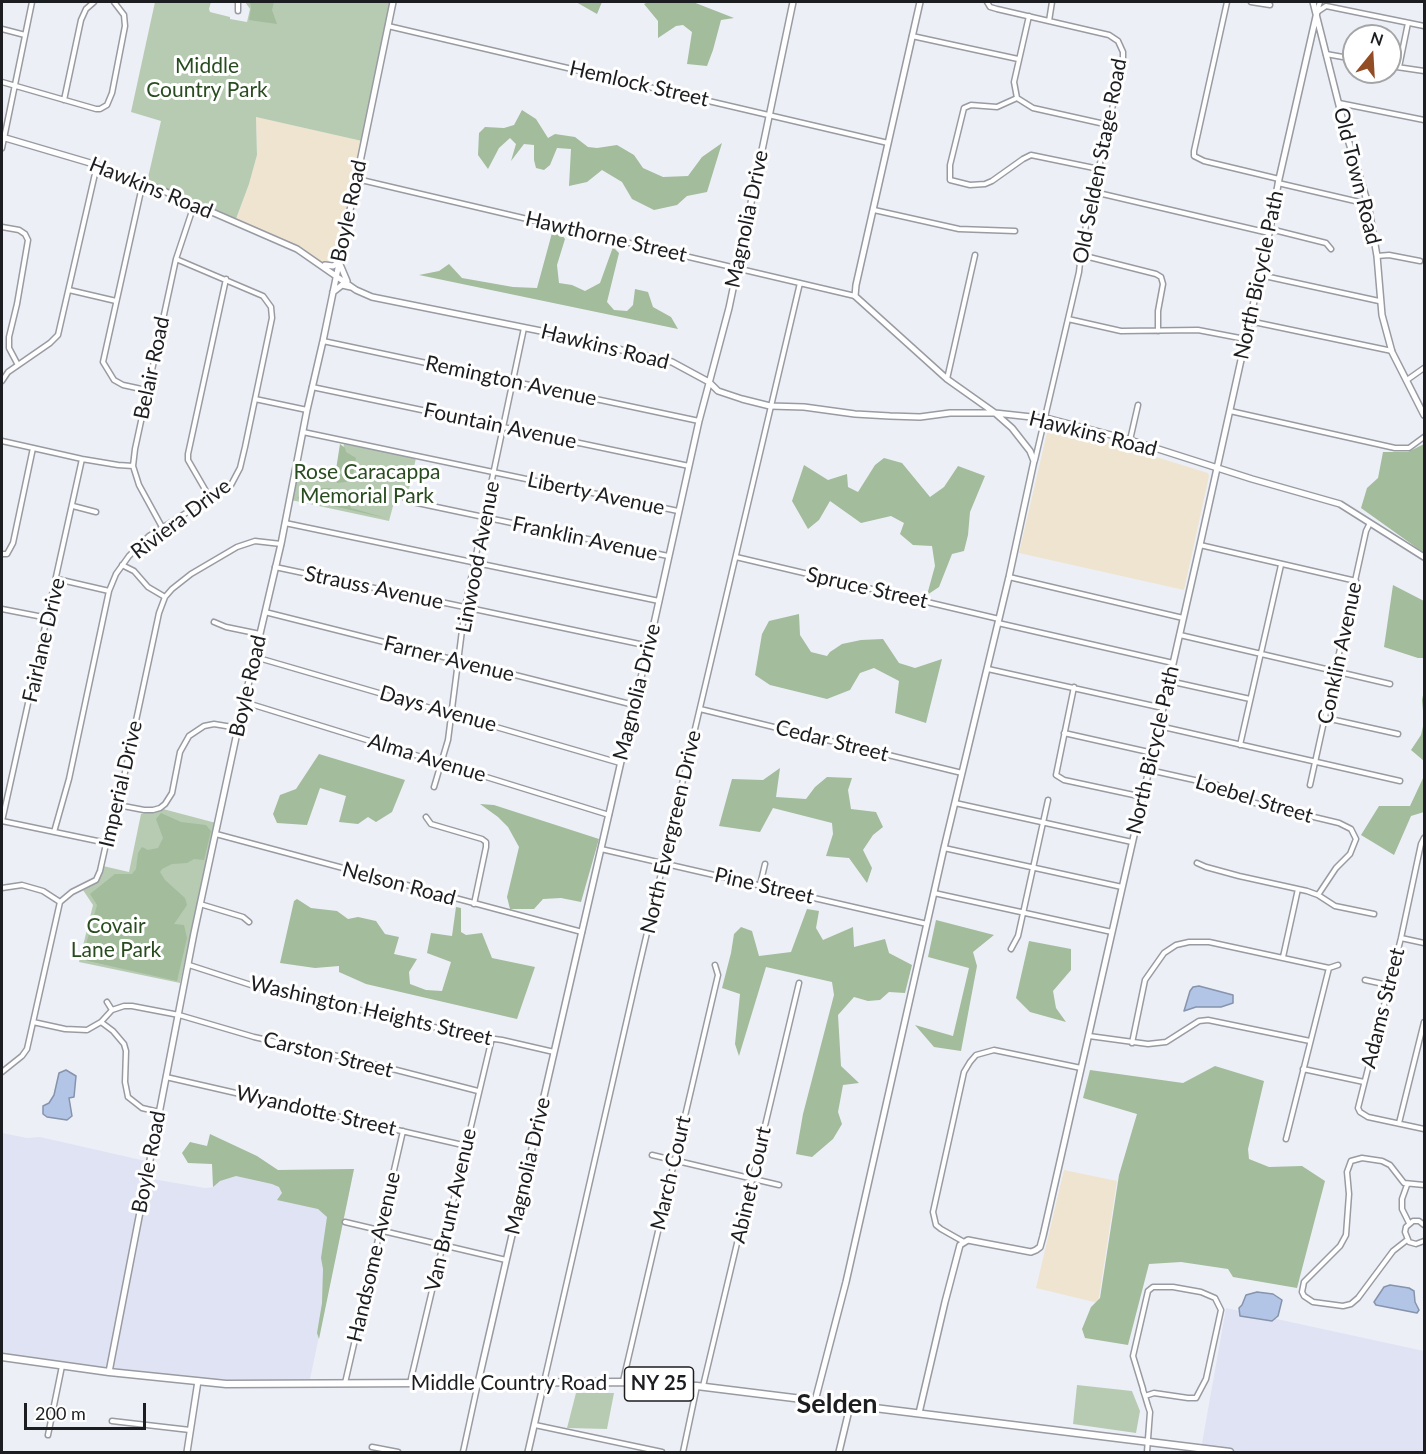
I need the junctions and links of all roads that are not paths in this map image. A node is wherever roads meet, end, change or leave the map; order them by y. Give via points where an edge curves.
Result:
1 (32, 2) edge
2 (94, 2) edge
3 (114, 2) edge
4 (238, 2) edge
5 (393, 2) edge
6 (793, 2) edge
7 (920, 2) edge
8 (987, 2) edge
9 (1052, 2) edge
10 (1227, 2) edge
11 (1251, 2) edge
12 (1314, 2) edge
13 (1320, 2) edge
14 (1270, 5) dead end
15 (238, 11) dead end
16 (1317, 12) junction
17 (1029, 16) junction
18 (1048, 21) junction
19 (1408, 23) junction
20 (388, 26) junction
21 (1425, 26) edge
22 (2, 29) edge
23 (25, 35) junction
24 (912, 36) junction
25 (1312, 36) junction
26 (1323, 37) junction
27 (1402, 52) edge
28 (1326, 54) junction
29 (1342, 57) edge
30 (1018, 59) junction
31 (1402, 67) edge
32 (1425, 71) edge
33 (2, 82) edge
34 (15, 85) junction
35 (1017, 98) junction
36 (64, 100) junction
37 (1338, 102) junction
38 (768, 114) junction
39 (1425, 120) edge
40 (1109, 125) junction
41 (3, 137) edge
42 (889, 143) junction
43 (2, 148) edge
44 (97, 165) junction
45 (1099, 169) junction
46 (356, 179) junction
47 (1279, 181) junction
48 (142, 182) junction
49 (1094, 192) junction
50 (1368, 204) junction
51 (194, 205) junction
52 (874, 210) junction
53 (2, 227) edge
54 (1015, 231) dead end
55 (1269, 231) junction
56 (1331, 249) dead end
57 (975, 255) dead end
58 (1081, 255) junction
59 (1377, 256) junction
60 (176, 259) junction
61 (1420, 261) dead end
62 (339, 262) junction
63 (321, 264) junction
64 (736, 267) junction
65 (336, 274) junction
66 (1259, 275) junction
67 (226, 279) junction
68 (800, 283) junction
69 (352, 287) junction
70 (69, 290) junction
71 (332, 293) junction
72 (855, 296) junction
73 (116, 301) junction
74 (1379, 301) junction
75 (1068, 320) junction
76 (1249, 321) junction
77 (524, 328) junction
78 (1158, 331) junction
79 (1245, 339) junction
80 (323, 341) junction
81 (1392, 352) junction
82 (18, 365) junction
83 (713, 368) junction
84 (1425, 368) edge
85 (696, 375) junction
86 (947, 379) junction
87 (1407, 380) junction
88 (2, 381) edge
89 (513, 381) junction
90 (709, 382) junction
91 (312, 387) junction
92 (146, 390) junction
93 (255, 399) junction
94 (1138, 405) dead end
95 (770, 406) junction
96 (307, 410) junction
97 (1230, 411) junction
98 (995, 412) junction
99 (1425, 415) edge
100 (1045, 418) junction
101 (699, 421) junction
102 (503, 427) junction
103 (303, 432) junction
104 (1425, 437) edge
105 (1130, 440) junction
106 (2, 441) edge
107 (33, 448) junction
108 (82, 459) junction
109 (1034, 461) junction
110 (133, 466) junction
111 (689, 466) junction
112 (1217, 466) junction
113 (494, 472) junction
114 (399, 492) dead end
115 (210, 498) junction
116 (73, 507) junction
117 (96, 512) dead end
118 (678, 512) junction
119 (484, 517) junction
120 (1371, 522) junction
121 (285, 523) junction
122 (162, 527) junction
123 (281, 544) junction
124 (1200, 545) junction
125 (2, 554) edge
126 (668, 556) junction
127 (736, 557) junction
128 (1425, 557) edge
129 (475, 562) junction
130 (122, 565) junction
131 (1281, 565) junction
132 (275, 567) junction
133 (1009, 577) junction
134 (57, 579) junction
135 (1356, 580) junction
136 (109, 591) junction
137 (165, 597) junction
138 (659, 601) junction
139 (465, 607) junction
140 (2, 609) edge
141 (265, 612) junction
142 (48, 618) junction
143 (1183, 618) junction
144 (999, 621) junction
145 (214, 622) dead end
146 (260, 634) junction
147 (1180, 635) junction
148 (649, 646) junction
149 (1260, 655) junction
150 (255, 657) junction
151 (459, 662) junction
152 (1173, 663) junction
153 (988, 669) junction
154 (1336, 670) junction
155 (1169, 681) junction
156 (1390, 684) dead end
157 (1074, 687) junction
158 (1250, 699) junction
159 (244, 702) junction
160 (634, 705) junction
161 (1163, 708) junction
162 (700, 709) junction
163 (452, 713) junction
164 (1326, 718) junction
165 (1159, 726) junction
166 (238, 728) junction
167 (1064, 734) junction
168 (1398, 734) dead end
169 (1240, 745) junction
170 (1153, 753) junction
171 (1316, 762) junction
172 (441, 763) junction
173 (620, 763) junction
174 (1149, 770) junction
175 (963, 773) junction
176 (1400, 781) dead end
177 (1310, 785) dead end
178 (434, 787) dead end
179 (1143, 797) junction
180 (1048, 800) dead end
181 (955, 803) junction
182 (118, 805) junction
183 (609, 814) junction
184 (426, 817) dead end
185 (2, 821) edge
186 (1042, 822) junction
187 (54, 832) junction
188 (216, 834) junction
189 (1425, 838) edge
190 (1132, 842) junction
191 (106, 843) junction
192 (944, 848) junction
193 (601, 849) junction
194 (663, 863) junction
195 (1197, 863) dead end
196 (765, 864) dead end
197 (1033, 868) junction
198 (759, 885) junction
199 (1122, 887) junction
200 (2, 888) edge
201 (1298, 889) junction
202 (934, 893) junction
203 (1318, 895) junction
204 (60, 902) junction
205 (200, 904) junction
206 (474, 904) junction
207 (1023, 913) junction
208 (1374, 914) dead end
209 (249, 922) dead end
210 (927, 924) junction
211 (582, 932) junction
212 (1112, 932) junction
213 (1401, 938) junction
214 (1425, 943) edge
215 (1011, 949) dead end
216 (1283, 957) junction
217 (189, 965) junction
218 (715, 965) dead end
219 (1338, 965) dead end
220 (1329, 968) junction
221 (1365, 980) dead end
222 (798, 983) dead end
223 (1388, 985) junction
224 (107, 1002) dead end
225 (112, 1010) junction
226 (179, 1015) junction
227 (33, 1022) junction
228 (101, 1022) junction
229 (1425, 1022) edge
230 (1089, 1036) junction
231 (492, 1038) junction
232 (1310, 1041) junction
233 (1132, 1043) junction
234 (554, 1053) junction
235 (1081, 1068) junction
236 (1303, 1069) junction
237 (2, 1072) edge
238 (166, 1077) junction
239 (1365, 1082) junction
240 (478, 1091) junction
241 (159, 1112) junction
242 (1399, 1123) junction
243 (1425, 1129) edge
244 (403, 1131) junction
245 (1286, 1139) dead end
246 (466, 1146) junction
247 (652, 1155) dead end
248 (674, 1161) junction
249 (752, 1178) junction
250 (1407, 1184) junction
251 (779, 1185) dead end
252 (1425, 1185) edge
253 (345, 1222) dead end
254 (1409, 1223) junction
255 (1425, 1225) edge
256 (380, 1229) junction
257 (1407, 1240) junction
258 (964, 1242) junction
259 (1424, 1242) edge
260 (443, 1245) junction
261 (506, 1260) junction
262 (2, 1357) edge
263 (62, 1366) junction
264 (109, 1372) junction
265 (198, 1381) junction
266 (544, 1382) junction
267 (622, 1382) junction
268 (345, 1383) junction
269 (411, 1383) junction
270 (478, 1383) junction
271 (700, 1387) junction
272 (1145, 1396) junction
273 (815, 1401) junction
274 (850, 1406) junction
275 (920, 1413) junction
276 (112, 1421) dead end
277 (535, 1425) junction
278 (191, 1430) junction
279 (48, 1435) dead end
280 (1149, 1442) junction
281 (372, 1447) dead end
282 (187, 1452) edge
283 (398, 1452) edge
284 (463, 1452) edge
285 (528, 1452) edge
286 (662, 1452) edge
287 (683, 1452) edge
288 (839, 1452) edge
289 (1147, 1452) edge
290 (1230, 1452) edge

1 - 23 street
2 - 36 street via 81,20
3 - 36 street via 125,26 111,100 100,109
4 - 15 street
5 - 20 street, Boyle Road
6 - 38 street, Magnolia Drive
7 - 24 street
8 - 17 street, Old Selden Stage Road via 992,8
9 - 18 street
10 - 47 street via 1194,156
11 - 14 street
12 - 16 street, Old Town Road
13 - 16 street, North Bicycle Path
16 - 19 street via 1326,6
16 - 25 street, North Bicycle Path
16 - 26 street, Old Town Road
17 - 18 street, Old Selden Stage Road
17 - 30 street
18 - 40 street, Old Selden Stage Road via 1109,35 1121,46 1124,60
19 - 21 street
19 - 27 street
20 - 38 street, Hemlock Street
20 - 46 street, Boyle Road
22 - 23 street
23 - 34 street
24 - 30 street
24 - 42 street
25 - 26 street
25 - 47 street, North Bicycle Path
26 - 28 street, Old Town Road
28 - 29 street
28 - 37 street, Old Town Road
30 - 35 street via 1014,82
31 - 32 street
33 - 34 street
34 - 36 street
34 - 41 street
35 - 40 street via 1033,108
35 - 45 street via 998,107 964,108 950,180 984,184 1031,156
37 - 39 street
37 - 50 street, Old Town Road
38 - 42 street, Hemlock Street
38 - 64 street, Magnolia Drive
40 - 45 street, Old Selden Stage Road
41 - 43 street
41 - 44 street, Hawkins Road
42 - 52 street
44 - 48 street, Hawkins Road
44 - 70 street
45 - 49 street, Old Selden Stage Road
46 - 62 street, Boyle Road
46 - 64 street, Hawthorne Street
47 - 50 street
47 - 55 street, North Bicycle Path
48 - 51 street, Hawkins Road
48 - 73 street
49 - 55 street
49 - 58 street, Old Selden Stage Road
50 - 59 street, Old Town Road
51 - 60 street, Belair Road
51 - 63 street, Hawkins Road via 297,249
52 - 54 street via 959,229
52 - 72 street
53 - 82 street via 19,230 28,240 9,337 9,348
55 - 56 street via 1326,243
55 - 66 street, North Bicycle Path
57 - 86 street
58 - 75 street, Old Selden Stage Road
58 - 78 street via 1161,277
59 - 61 street
59 - 74 street, Old Town Road
60 - 67 street, Riviera Drive
60 - 92 street, Belair Road
62 - 63 street via 333,266
62 - 65 street, Boyle Road
62 - 69 street
63 - 65 street, Hawkins Road
64 - 68 street, Hawthorne Street
64 - 83 street, Magnolia Drive
65 - 69 street, Hawkins Road
65 - 71 street, Boyle Road
66 - 74 street
66 - 76 street, North Bicycle Path
67 - 93 street, Riviera Drive via 263,296 271,307
67 - 115 street via 188,454
68 - 72 street, Hawthorne Street
68 - 95 street, North Evergreen Drive
69 - 71 street via 342,285
69 - 77 street, Hawkins Road via 372,297
70 - 73 street
70 - 82 street via 58,335
71 - 80 street, Boyle Road
72 - 86 street
73 - 92 street via 103,362 114,380
74 - 81 street, Old Town Road
75 - 78 street via 1121,331
75 - 100 street, Old Selden Stage Road
76 - 79 street, North Bicycle Path
76 - 81 street
77 - 85 street, Hawkins Road via 672,362
77 - 89 street, Linwood Avenue
78 - 79 street via 1198,330
79 - 97 street, North Bicycle Path
80 - 89 street, Remington Avenue
80 - 91 street, Boyle Road
81 - 87 street, Old Town Road
82 - 88 street
83 - 85 street
83 - 90 street, Magnolia Drive
84 - 87 street
85 - 90 street, Hawkins Road
86 - 98 street
87 - 99 street, Old Town Road
89 - 101 street, Remington Avenue
89 - 102 street, Linwood Avenue
90 - 95 street, Hawkins Road via 718,391
90 - 101 street, Magnolia Drive
91 - 96 street, Boyle Road
91 - 102 street, Fountain Avenue
92 - 110 street, Belair Road
93 - 96 street
93 - 115 street, Riviera Drive via 236,477 224,491
94 - 105 street
95 - 98 street, Hawkins Road via 890,416
95 - 127 street, North Evergreen Drive
96 - 103 street, Boyle Road
97 - 104 street via 1395,448 1409,448
97 - 112 street, North Bicycle Path
98 - 100 street, Hawkins Road
98 - 109 street via 1019,436
100 - 105 street, Hawkins Road
100 - 109 street, Old Selden Stage Road
101 - 111 street, Magnolia Drive
102 - 111 street, Fountain Avenue
102 - 113 street, Linwood Avenue
103 - 113 street, Liberty Avenue
103 - 121 street, Boyle Road
105 - 112 street, Hawkins Road
106 - 107 street
107 - 108 street
107 - 125 street via 13,543 7,554
108 - 110 street
108 - 116 street, Fairlane Drive
109 - 133 street
110 - 122 street, Belair Road via 142,493
111 - 118 street, Magnolia Drive
112 - 120 street, Hawkins Road via 1340,504
112 - 124 street, North Bicycle Path
113 - 118 street, Liberty Avenue
113 - 119 street, Linwood Avenue
114 - 119 street, Franklin Avenue via 408,501
115 - 122 street, Riviera Drive
116 - 117 street
116 - 134 street, Fairlane Drive
118 - 126 street, Magnolia Drive
119 - 126 street, Franklin Avenue
119 - 129 street, Linwood Avenue
120 - 128 street, Hawkins Road
120 - 135 street, Conklin Avenue
121 - 123 street, Boyle Road
121 - 129 street
122 - 130 street, Riviera Drive
123 - 132 street, Boyle Road
123 - 137 street via 255,542 237,547 191,574
124 - 131 street
124 - 143 street, North Bicycle Path
126 - 138 street, Magnolia Drive
127 - 144 street, Spruce Street
127 - 162 street, North Evergreen Drive
129 - 138 street
129 - 139 street, Linwood Avenue
130 - 136 street, Riviera Drive
130 - 137 street
131 - 135 street
131 - 149 street
132 - 139 street, Strauss Avenue
132 - 141 street, Boyle Road
133 - 143 street
133 - 144 street
134 - 136 street
134 - 142 street, Fairlane Drive
135 - 154 street, Conklin Avenue
136 - 187 street, Riviera Drive
137 - 182 street, Imperial Drive
138 - 148 street, Magnolia Drive
139 - 148 street, Strauss Avenue
139 - 151 street, Linwood Avenue
140 - 142 street
141 - 146 street, Boyle Road
141 - 151 street, Farner Avenue
142 - 185 street, Fairlane Drive
143 - 147 street, North Bicycle Path
144 - 152 street, Spruce Street
144 - 153 street
145 - 146 street
146 - 150 street, Boyle Road
147 - 149 street
147 - 152 street, North Bicycle Path
148 - 160 street, Magnolia Drive
149 - 154 street
149 - 158 street
150 - 159 street, Boyle Road
150 - 163 street, Days Avenue
151 - 160 street, Farner Avenue
151 - 163 street, Linwood Avenue
152 - 155 street, North Bicycle Path
153 - 157 street
153 - 175 street
154 - 156 street
154 - 164 street, Conklin Avenue
155 - 158 street
155 - 161 street, North Bicycle Path
157 - 161 street
157 - 167 street
158 - 169 street
159 - 166 street, Boyle Road
159 - 172 street, Alma Avenue
160 - 173 street, Magnolia Drive
161 - 165 street, North Bicycle Path
162 - 175 street, Cedar Street
162 - 194 street, North Evergreen Drive
163 - 172 street, Linwood Avenue
163 - 173 street, Days Avenue
164 - 168 street
164 - 171 street, Conklin Avenue
165 - 169 street
165 - 170 street, North Bicycle Path
166 - 182 street via 214,724 189,736 180,752 172,793 160,808 144,810
166 - 188 street, Boyle Road
167 - 170 street
167 - 179 street via 1056,775
169 - 171 street
170 - 174 street, North Bicycle Path
171 - 176 street
171 - 177 street, Conklin Avenue
172 - 178 street, Linwood Avenue
172 - 183 street, Alma Avenue
173 - 183 street, Magnolia Drive
174 - 179 street, North Bicycle Path
174 - 203 street, Loebel Street via 1216,785 1251,802 1347,825 1356,840 1350,854
175 - 181 street
179 - 190 street, North Bicycle Path
180 - 186 street
181 - 186 street
181 - 192 street
182 - 191 street, Imperial Drive
183 - 193 street, Magnolia Drive
184 - 206 street via 430,824 486,842
185 - 187 street
186 - 190 street
186 - 197 street
187 - 191 street
188 - 205 street, Boyle Road
188 - 206 street, Nelson Road
189 - 213 street, Adams Street
190 - 199 street, North Bicycle Path
191 - 204 street, Imperial Drive via 96,880
192 - 197 street
192 - 202 street
193 - 194 street, Pine Street
193 - 211 street, Magnolia Drive
194 - 198 street, Pine Street
194 - 266 street, North Evergreen Drive
195 - 201 street
196 - 198 street
197 - 199 street
197 - 207 street
198 - 210 street, Pine Street
199 - 212 street, North Bicycle Path
200 - 204 street via 22,885 43,891
201 - 203 street
201 - 216 street
202 - 207 street
202 - 210 street
203 - 208 street via 1335,906
204 - 227 street
205 - 209 street
205 - 217 street, Boyle Road
206 - 211 street, Nelson Road
207 - 212 street
207 - 215 street
210 - 273 street
211 - 234 street, Magnolia Drive
212 - 230 street, North Bicycle Path
213 - 214 street
213 - 223 street, Adams Street
216 - 220 street
216 - 233 street via 1209,942 1176,945 1164,953 1144,980
217 - 226 street, Boyle Road
217 - 231 street, Washington Heights Street via 251,985
218 - 248 street, March Court via 718,975
219 - 220 street
220 - 232 street
221 - 223 street
222 - 249 street, Abinet Court
223 - 239 street, Adams Street
224 - 225 street
225 - 226 street, Carston Street via 132,1006
225 - 228 street
226 - 238 street, Boyle Road
226 - 240 street, Carston Street
227 - 228 street via 81,1030
227 - 237 street via 27,1048
228 - 241 street via 124,1044 128,1097 142,1108
229 - 242 street
230 - 233 street
230 - 235 street, North Bicycle Path
231 - 234 street, Washington Heights Street
231 - 240 street, Van Brunt Avenue
232 - 233 street via 1208,1020 1199,1021 1166,1042
232 - 236 street
234 - 261 street, Magnolia Drive
235 - 258 street, North Bicycle Path via 1040,1246 1031,1252
235 - 258 street via 994,1050 976,1055 970,1062 964,1072 933,1212 936,1225
236 - 239 street
236 - 245 street
238 - 241 street, Boyle Road
238 - 244 street, Wyandotte Street
239 - 242 street, Adams Street via 1360,1112
240 - 246 street, Van Brunt Avenue
241 - 264 street, Boyle Road
242 - 243 street, Adams Street
244 - 246 street, Wyandotte Street
244 - 256 street, Handsome Avenue
246 - 260 street, Van Brunt Avenue
247 - 248 street
248 - 249 street
248 - 267 street, March Court
249 - 251 street
249 - 271 street, Abinet Court
250 - 252 street
250 - 254 street via 1402,1209
250 - 257 street via 1386,1162 1362,1158 1351,1161 1347,1172 1346,1235 1304,1282 1304,1296 1314,1302 1351,1304 1393,1251
253 - 256 street
254 - 255 street
254 - 257 street
256 - 260 street
256 - 268 street, Handsome Avenue
257 - 259 street
258 - 275 street via 957,1252
260 - 261 street
260 - 269 street, Van Brunt Avenue
261 - 270 street, Magnolia Drive
262 - 263 main road, Middle Country Road / NY 25
263 - 264 main road, Middle Country Road / NY 25
263 - 279 street
264 - 265 main road, Middle Country Road / NY 25
265 - 268 main road, Middle Country Road / NY 25
265 - 278 street
266 - 267 main road, Middle Country Road / NY 25
266 - 270 main road, Middle Country Road / NY 25
266 - 277 street
267 - 271 main road, Middle Country Road / NY 25
268 - 269 main road, Middle Country Road / NY 25
269 - 270 main road, Middle Country Road / NY 25
270 - 284 street
271 - 273 main road, Middle Country Road / NY 25
271 - 287 street, Abinet Court
272 - 272 street via 1133,1356 1148,1291 1153,1287 1173,1287 1215,1298 1221,1310 1206,1379 1196,1398 1154,1393
272 - 280 street via 1150,1412
273 - 274 main road, Middle Country Road / NY 25
274 - 275 main road, Middle Country Road / NY 25
274 - 288 street
275 - 280 main road, Middle Country Road / NY 25
276 - 278 street
277 - 285 street
277 - 286 street
278 - 282 street
280 - 289 street
280 - 290 main road, Middle Country Road / NY 25
281 - 283 street

